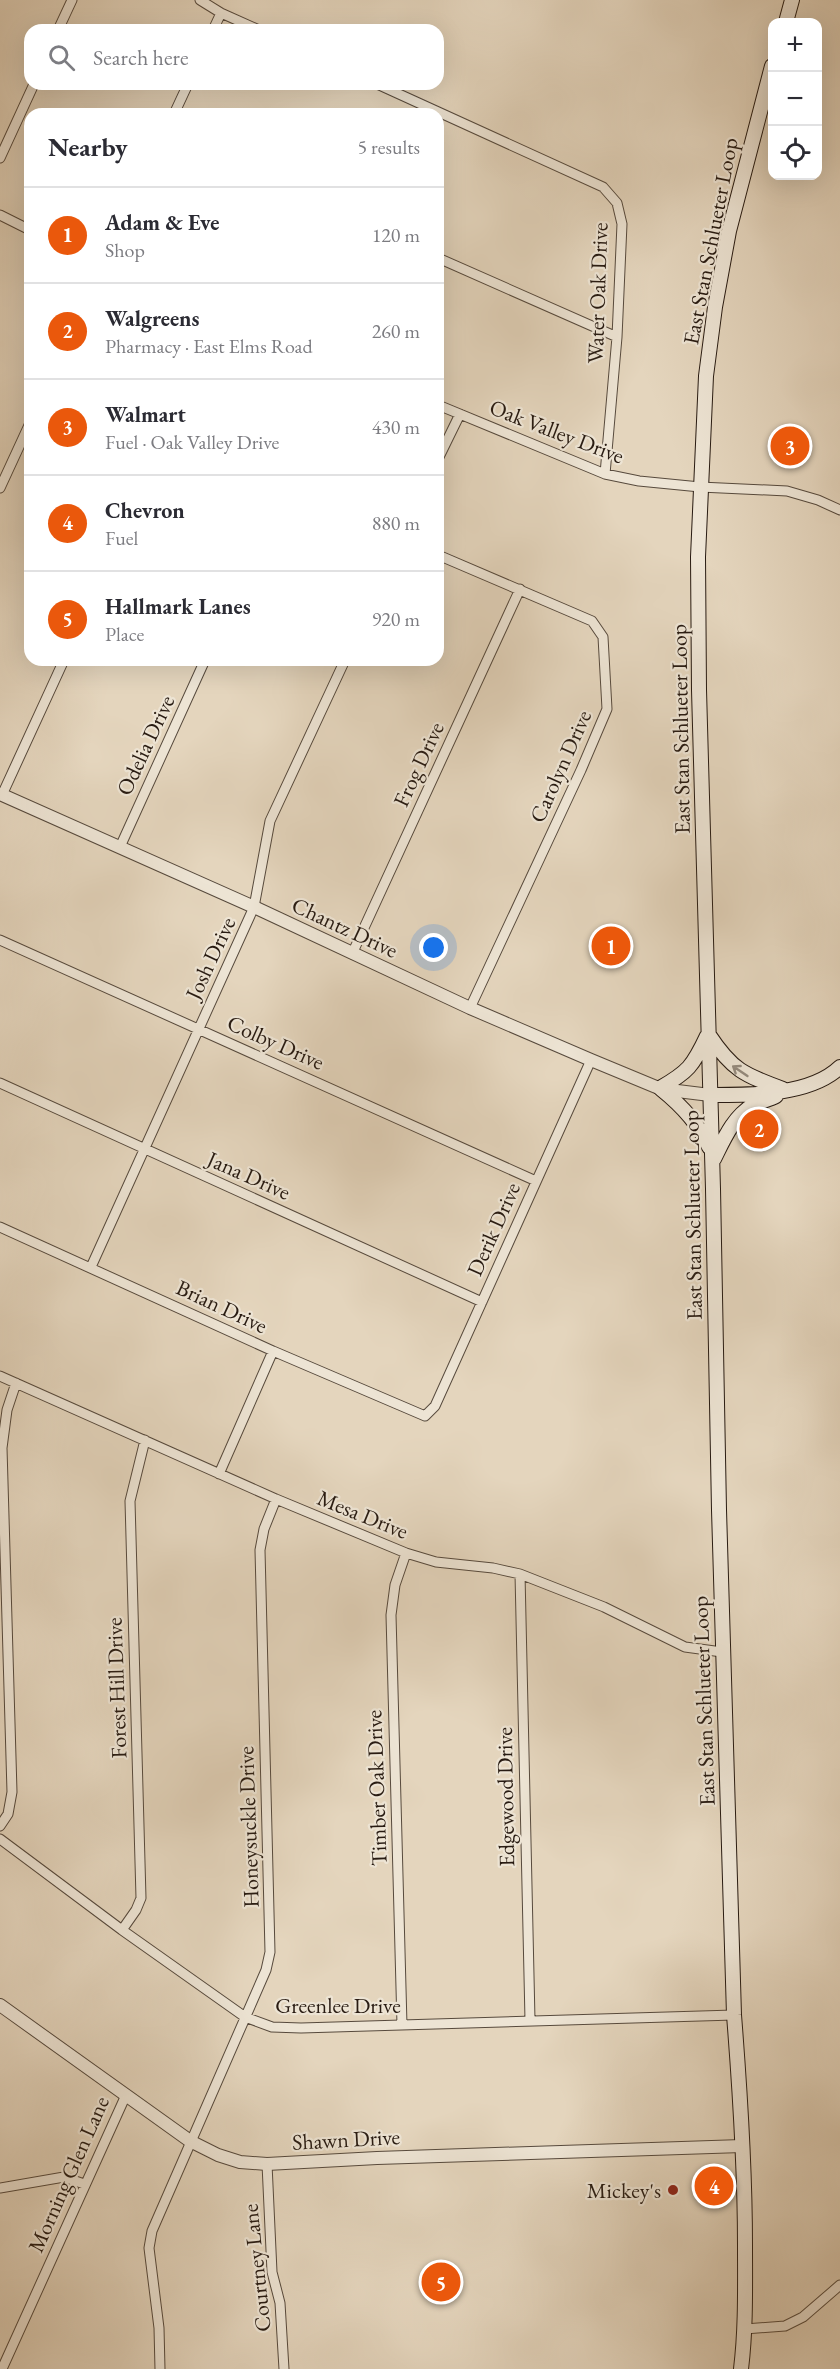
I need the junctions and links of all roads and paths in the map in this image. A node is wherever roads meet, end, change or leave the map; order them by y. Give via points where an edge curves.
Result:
1 (72, 0) edge
2 (200, 0) edge
3 (792, 0) edge
4 (221, 13) junction
5 (787, 18) edge
6 (61, 24) edge
7 (216, 24) edge
8 (246, 24) edge
9 (770, 72) edge
10 (31, 90) edge
11 (185, 90) edge
12 (390, 90) edge
13 (177, 108) edge
14 (430, 108) edge
15 (444, 115) edge
16 (0, 158) edge
17 (0, 215) edge
18 (24, 227) edge
19 (444, 261) edge
20 (617, 337) junction
21 (444, 407) edge
22 (460, 414) junction
23 (24, 436) edge
24 (444, 447) edge
25 (605, 474) junction
26 (700, 487) junction
27 (0, 488) edge
28 (840, 510) edge
29 (444, 558) edge
30 (520, 590) junction
31 (61, 666) edge
32 (202, 666) edge
33 (342, 666) edge
34 (1, 794) edge
35 (120, 847) junction
36 (254, 907) junction
37 (0, 939) edge
38 (352, 954) junction
39 (470, 1008) junction
40 (199, 1029) junction
41 (708, 1034) junction
42 (591, 1060) junction
43 (840, 1067) edge
44 (0, 1083) edge
45 (660, 1089) junction
46 (785, 1090) junction
47 (710, 1095) junction
48 (145, 1149) junction
49 (712, 1158) junction
50 (536, 1181) junction
51 (0, 1227) edge
52 (91, 1267) junction
53 (482, 1302) junction
54 (273, 1351) junction
55 (0, 1376) edge
56 (16, 1383) junction
57 (429, 1414) joint
58 (145, 1440) junction
59 (219, 1474) junction
60 (276, 1499) junction
61 (406, 1553) junction
62 (520, 1574) junction
63 (722, 1652) junction
64 (0, 1826) edge
65 (0, 1839) edge
66 (122, 1930) junction
67 (0, 2005) edge
68 (734, 2015) junction
69 (245, 2017) junction
70 (530, 2020) junction
71 (402, 2025) junction
72 (126, 2095) junction
73 (190, 2141) junction
74 (742, 2146) junction
75 (267, 2164) junction
76 (84, 2184) junction
77 (0, 2188) edge
78 (840, 2285) edge
79 (745, 2329) junction
80 (3, 2369) edge
81 (160, 2369) edge
82 (284, 2369) edge
83 (741, 2369) edge

1 - 6 street
2 - 4 street
3 - 5 main road
4 - 7 street
4 - 8 street
9 - 26 main road, East Stan Schlueter Loop via 729,231 715,307 706,376
10 - 16 street
11 - 13 street
12 - 14 street, Water Oak Drive
15 - 20 street, Water Oak Drive via 603,187 616,203 622,224
17 - 18 street
19 - 20 street
20 - 25 street, Water Oak Drive
21 - 22 street, Oak Valley Drive
22 - 24 street
22 - 25 street, Oak Valley Drive
23 - 27 street
25 - 26 street, Oak Valley Drive
26 - 28 street, Oak Valley Drive via 787,491
26 - 41 main road, East Stan Schlueter Loop via 699,690
29 - 30 street, Carolyn Drive
30 - 38 street, Frog Drive
30 - 39 street, Carolyn Drive via 592,621 603,637 607,709
31 - 34 street
32 - 35 street, Odelia Drive
33 - 36 street, Josh Drive via 270,821
34 - 35 street, Chantz Drive
35 - 36 street, Chantz Drive
36 - 38 street, Chantz Drive
36 - 40 street, Josh Drive
37 - 40 street, Colby Drive
38 - 39 street, Chantz Drive
39 - 42 street, Chantz Drive
40 - 48 street, Josh Drive
40 - 50 street, Colby Drive
41 - 45 main road via 696,1061
46 -> 41 main road via 740,1072
41 - 47 main road, East Stan Schlueter Loop
42 - 45 street, Chantz Drive
42 - 50 street, Derik Drive
43 - 46 main road via 823,1080
44 - 48 street, Jana Drive
45 - 47 street, Chantz Drive
45 - 49 main road via 703,1133
46 - 47 main road
46 - 49 main road via 744,1112
47 - 49 main road, East Stan Schlueter Loop
48 - 52 street, Josh Drive
48 - 53 street, Jana Drive
49 - 63 main road, East Stan Schlueter Loop
50 - 53 street, Derik Drive
51 - 52 street, Brian Drive
52 - 54 street, Brian Drive
53 - 57 street, Derik Drive
54 - 57 street, Brian Drive via 425,1416
54 - 59 street
55 - 56 street, Mesa Drive
56 - 58 street, Mesa Drive
56 - 64 street via 7,1410 2,1448 12,1792 8,1814
58 - 59 street, Mesa Drive
58 - 66 street, Forest Hill Drive via 130,1502 141,1898
59 - 60 street, Mesa Drive
60 - 61 street, Mesa Drive
60 - 69 street, Honeysuckle Drive via 260,1550 270,1952
61 - 62 street, Mesa Drive via 436,1562
61 - 71 street, Timber Oak Drive via 395,1585 391,1615
62 - 63 street, Mesa Drive via 604,1607 685,1647
62 - 70 street, Edgewood Drive
63 - 68 main road, East Stan Schlueter Loop
65 - 66 street, Greenlee Drive
66 - 69 street, Greenlee Drive
67 - 72 street, Shawn Drive
68 - 70 street, Greenlee Drive
68 - 74 main road, East Stan Schlueter Loop
69 - 71 street, Greenlee Drive via 272,2027
69 - 73 street, Honeysuckle Drive
70 - 71 street, Greenlee Drive
72 - 73 street, Shawn Drive
72 - 76 street, Morning Glen Lane
73 - 75 street, Shawn Drive via 240,2162
73 - 81 street, Honeysuckle Drive via 156,2219 149,2248
74 - 75 street, Shawn Drive
74 - 79 main road, East Stan Schlueter Loop
75 - 82 street, Courtney Lane via 272,2272 280,2303
76 - 77 street via 64,2177
76 - 80 street, Morning Glen Lane
78 - 79 street via 803,2317 785,2326
79 - 83 main road, East Stan Schlueter Loop

